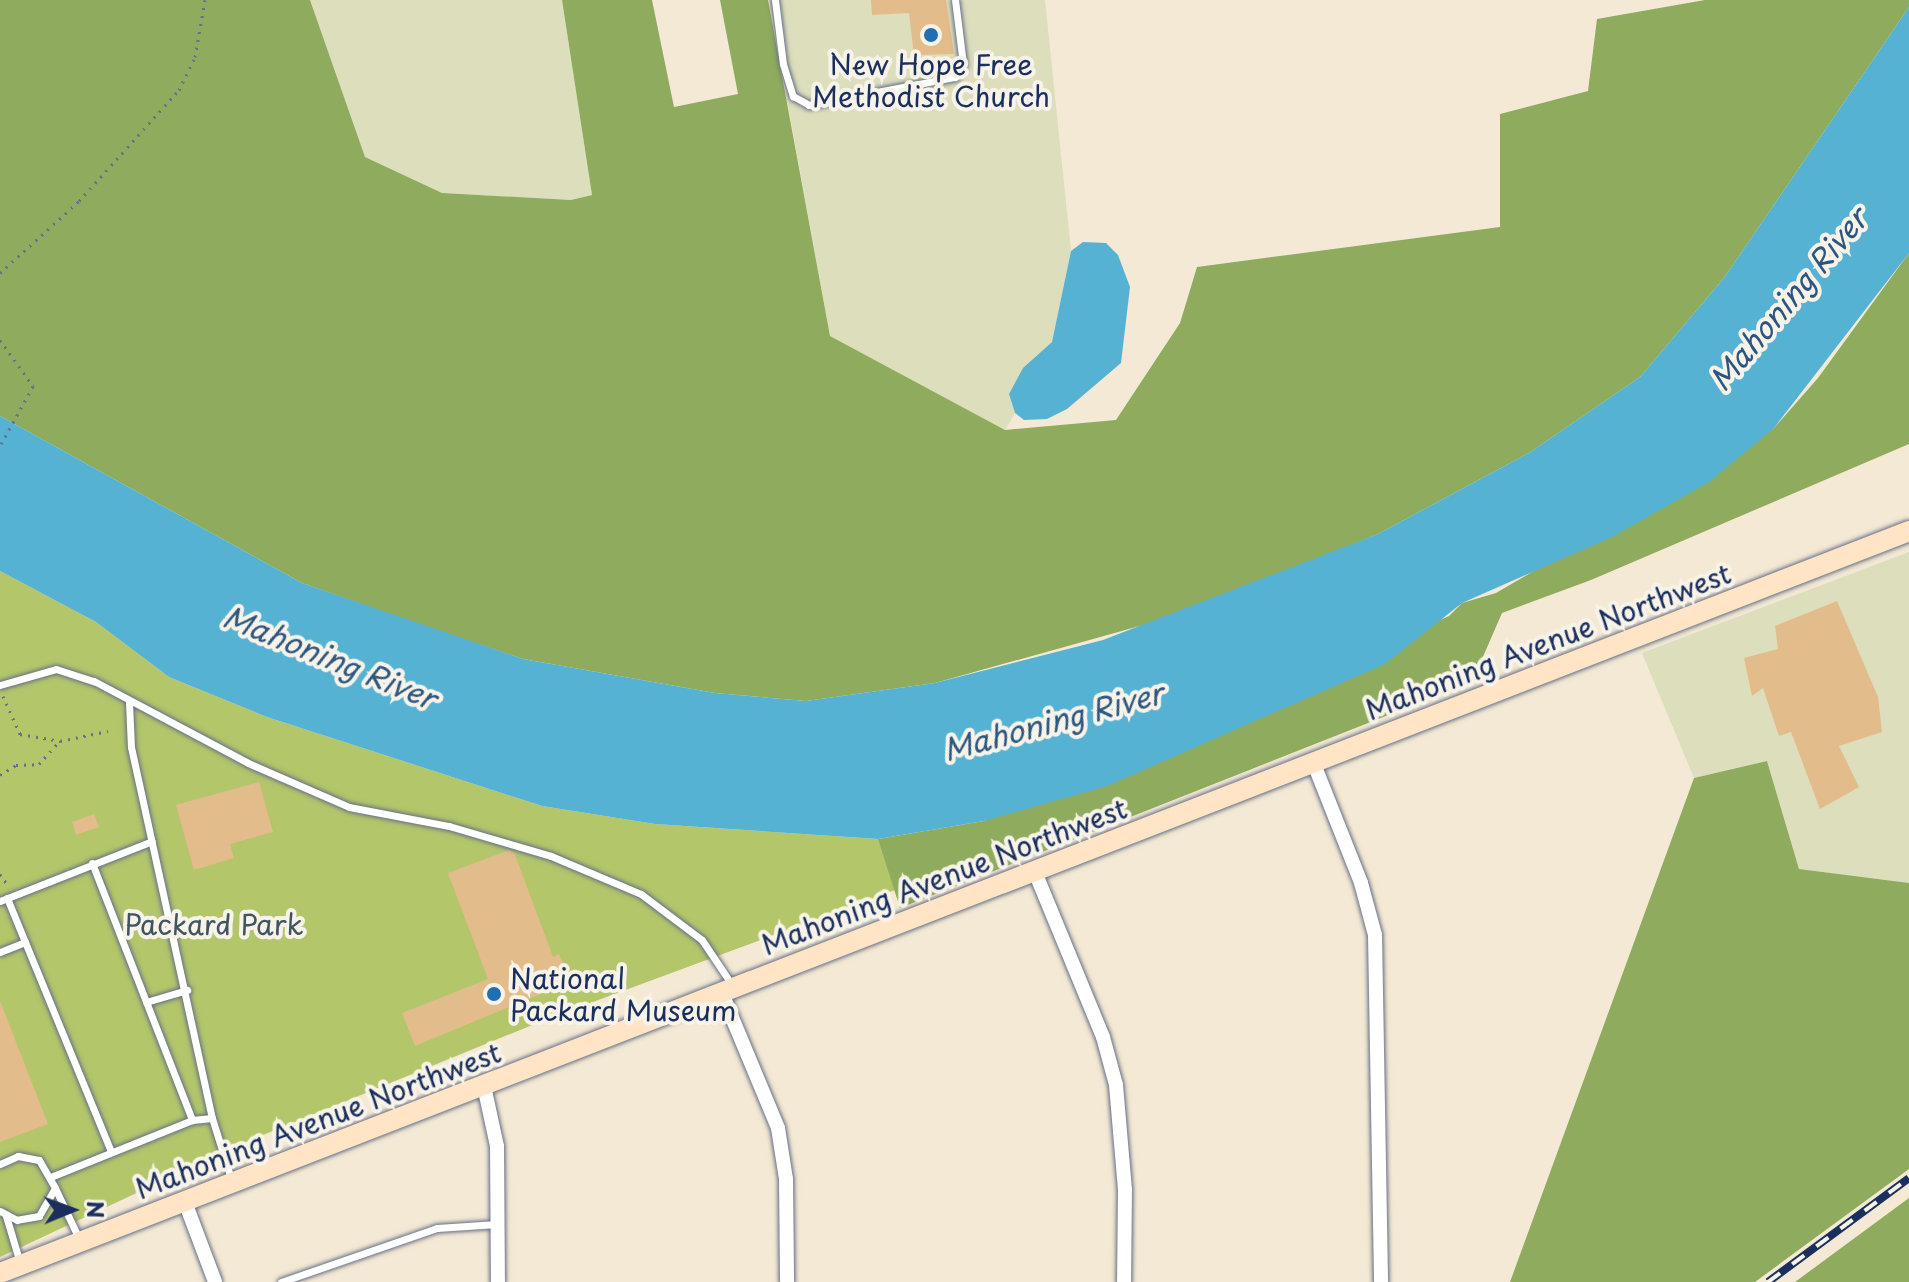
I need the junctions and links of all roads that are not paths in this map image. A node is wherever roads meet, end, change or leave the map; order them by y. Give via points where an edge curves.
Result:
1 (775, 0) edge
2 (955, 0) edge
3 (1909, 531) edge
4 (0, 687) edge
5 (129, 702) junction
6 (1314, 764) junction
7 (152, 841) junction
8 (92, 863) junction
9 (1035, 872) junction
10 (4, 900) edge
11 (25, 942) junction
12 (0, 952) edge
13 (727, 989) junction
14 (187, 990) junction
15 (146, 1002) junction
16 (484, 1086) junction
17 (212, 1118) junction
18 (192, 1120) junction
19 (111, 1152) junction
20 (0, 1164) edge
21 (53, 1176) junction
22 (232, 1184) junction
23 (55, 1188) junction
24 (185, 1202) junction
25 (3, 1214) edge
26 (498, 1224) junction
27 (80, 1243) junction
28 (21, 1265) junction
29 (0, 1273) edge
30 (215, 1282) edge
31 (281, 1282) edge
32 (498, 1282) edge
33 (787, 1282) edge
34 (1124, 1282) edge
35 (1381, 1282) edge

1 - 2 lane via 793,96 809,105 955,77 963,64
3 - 6 main road, Mahoning Avenue Northwest
4 - 5 lane via 56,669 94,681
5 - 7 lane via 131,747
5 - 13 lane via 349,807 449,826 551,856 641,894 702,940
6 - 9 main road, Mahoning Avenue Northwest
6 - 35 street via 1361,883 1375,935
7 - 8 lane
7 - 14 lane
8 - 10 lane
8 - 15 lane
9 - 13 main road, Mahoning Avenue Northwest
9 - 34 street via 1103,1037 1116,1085 1123,1131
10 - 11 lane
11 - 12 lane
11 - 19 lane
13 - 16 main road, Mahoning Avenue Northwest
13 - 33 street via 778,1128 786,1179
14 - 15 lane
14 - 17 lane
15 - 18 lane
16 - 22 main road, Mahoning Avenue Northwest
16 - 26 street via 497,1146
17 - 18 lane
17 - 22 lane
18 - 19 lane
19 - 21 lane
20 - 21 lane via 28,1156
21 - 23 lane
22 - 24 main road, Mahoning Avenue Northwest
23 - 25 lane via 39,1216 17,1220
23 - 27 lane via 63,1195
24 - 27 main road, Mahoning Avenue Northwest
24 - 30 street
25 - 28 lane
26 - 31 lane via 437,1228
26 - 32 street
27 - 28 main road, Mahoning Avenue Northwest
28 - 29 main road, Mahoning Avenue Northwest

